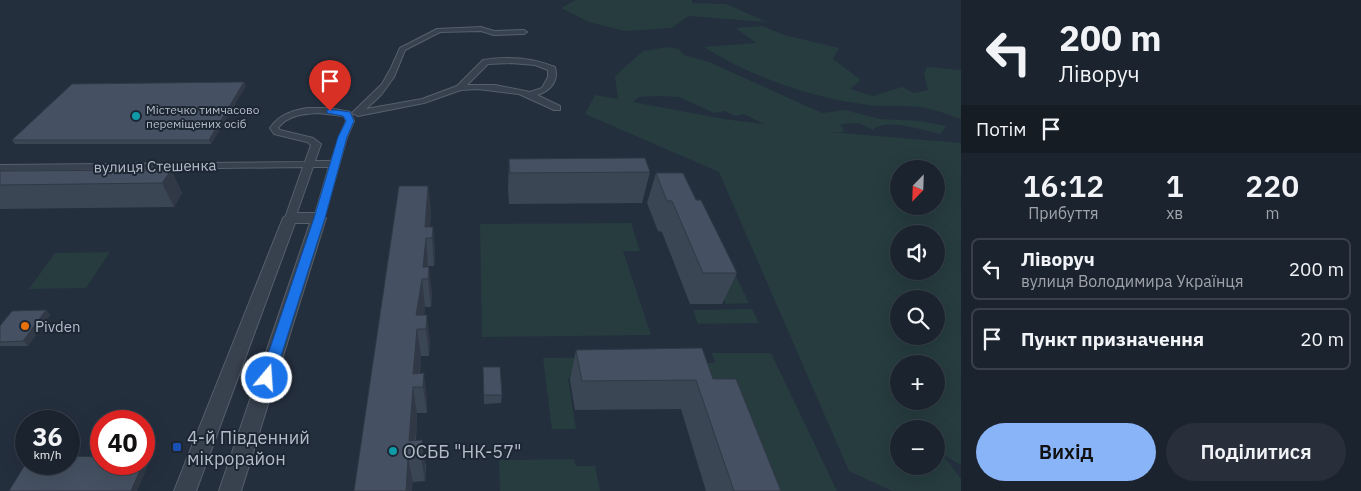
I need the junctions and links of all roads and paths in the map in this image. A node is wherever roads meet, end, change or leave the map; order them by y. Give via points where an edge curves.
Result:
1 (524, 32) dead end
2 (460, 88) junction
3 (530, 95) junction
4 (557, 108) dead end
5 (351, 114) junction
6 (310, 164) junction
7 (336, 164) junction
8 (0, 168) edge
9 (290, 218) junction
10 (319, 218) junction
11 (185, 491) edge
12 (230, 491) edge

1 - 5 street via 494,33 481,28 439,30 402,49 399,61 377,97
2 - 3 street via 482,86 512,89
2 - 3 street via 486,62 526,61 552,69 552,77 545,90
2 - 5 street via 430,100
3 - 4 street
5 - 6 street via 300,112 283,116 277,122 274,128 277,132 316,144
5 - 7 street
6 - 7 street, вулиця Стешенка
6 - 8 street, вулиця Стешенка
6 - 9 street
7 - 10 street
9 - 10 street
9 - 11 street
10 - 12 street

